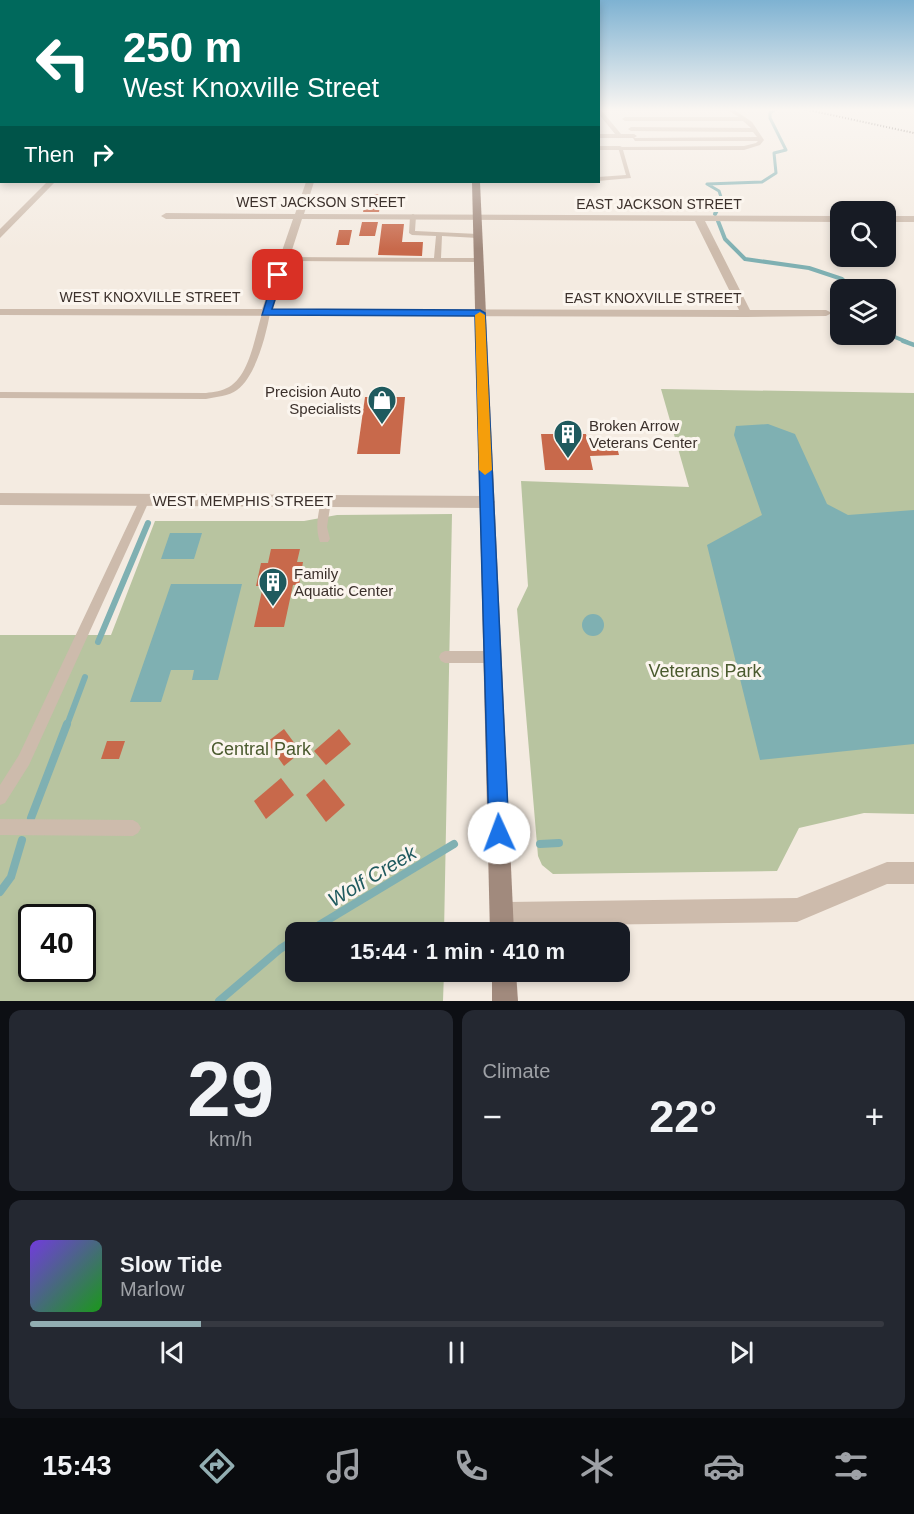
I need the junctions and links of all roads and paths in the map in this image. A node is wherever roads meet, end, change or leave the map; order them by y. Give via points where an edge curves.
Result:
1 (622, 156) edge
2 (600, 179) edge
3 (50, 183) edge
4 (310, 183) edge
5 (476, 183) edge
6 (166, 216) dead end
7 (299, 216) junction
8 (413, 216) junction
9 (477, 216) junction
10 (698, 217) junction
11 (830, 219) edge
12 (896, 219) edge
13 (914, 219) edge
14 (0, 235) edge
15 (439, 235) junction
16 (478, 236) junction
17 (284, 259) junction
18 (437, 260) junction
19 (479, 260) junction
20 (0, 312) edge
21 (266, 312) junction
22 (480, 313) junction
23 (826, 313) dead end
24 (747, 314) junction
25 (0, 395) edge
26 (0, 499) edge
27 (145, 499) junction
28 (326, 501) junction
29 (487, 502) junction
30 (324, 538) dead end
31 (445, 657) dead end
32 (493, 657) junction
33 (0, 798) edge
34 (0, 827) edge
35 (133, 828) dead end
36 (914, 873) edge
37 (502, 922) edge
38 (525, 922) edge
39 (504, 982) edge
40 (505, 1001) edge

1 - 2 lane via 629,177
3 - 14 street
4 - 7 street
5 - 9 street
6 - 7 street, WEST JACKSON STREET
7 - 8 street, WEST JACKSON STREET
7 - 17 street
8 - 9 street, WEST JACKSON STREET
8 - 15 lane via 412,234
9 - 10 street, EAST JACKSON STREET
9 - 16 street
10 - 11 street, EAST JACKSON STREET
10 - 24 street
12 - 13 street
15 - 16 lane
15 - 18 lane
16 - 19 street
17 - 18 lane
17 - 21 street
18 - 19 lane
19 - 22 street
20 - 21 street, WEST KNOXVILLE STREET
21 - 22 street, WEST KNOXVILLE STREET
21 - 25 lane via 247,372 227,392 206,396
22 - 24 street, EAST KNOXVILLE STREET
22 - 29 street
23 - 24 street, EAST KNOXVILLE STREET
26 - 27 street, WEST MEMPHIS STREET
27 - 28 street, WEST MEMPHIS STREET
27 - 33 lane via 29,750
28 - 29 street, WEST MEMPHIS STREET
28 - 30 lane
29 - 32 street
31 - 32 lane
32 - 37 street
34 - 35 lane
36 - 38 street via 887,873 797,910
39 - 40 street

